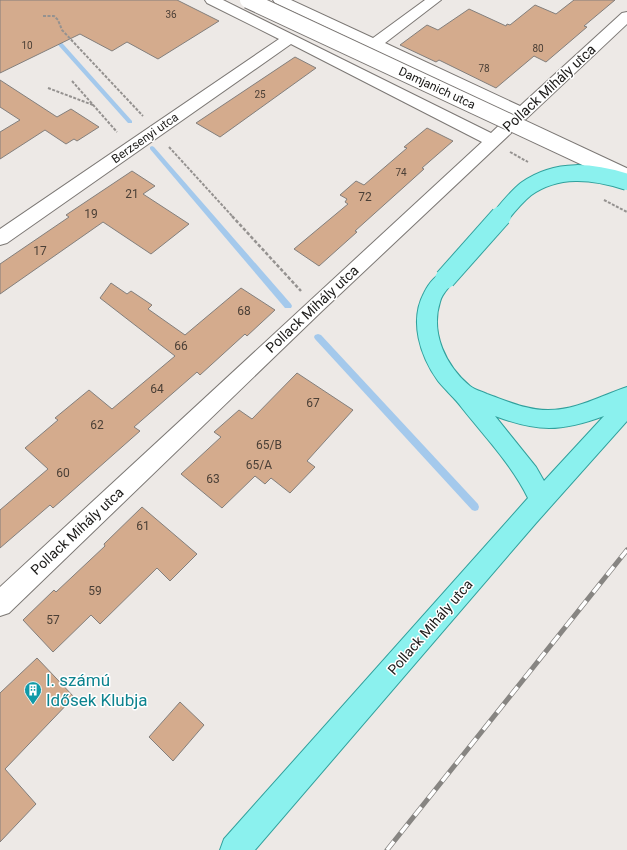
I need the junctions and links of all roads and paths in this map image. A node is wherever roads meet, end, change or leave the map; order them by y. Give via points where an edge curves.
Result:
1 (212, 0) edge
2 (248, 0) edge
3 (280, 0) edge
4 (434, 0) edge
5 (43, 16) dead end
6 (627, 16) edge
7 (290, 38) junction
8 (374, 44) junction
9 (72, 81) dead end
10 (48, 88) dead end
11 (94, 105) junction
12 (522, 113) junction
13 (157, 130) junction
14 (492, 140) junction
15 (131, 147) junction
16 (627, 177) edge
17 (627, 182) edge
18 (0, 238) edge
19 (315, 306) junction
20 (464, 393) junction
21 (627, 396) edge
22 (627, 406) edge
23 (541, 499) junction
24 (0, 604) edge
25 (235, 850) edge

1 - 7 street, Damjanich utca
2 - 16 street, Damjanich utca, bridge
3 - 8 street, Damjanich utca
4 - 8 street
5 - 13 path via 54,16 58,20 62,30
6 - 12 street, Pollack Mihály utca
7 - 13 street, Berzsenyi utca
7 - 14 street, Damjanich utca
8 - 12 street, Damjanich utca
9 - 11 path
10 - 11 path
11 - 15 path
12 - 14 street, Pollack Mihály utca
13 - 15 street, Berzsenyi utca
13 - 19 path via 168,146
14 - 19 street, Pollack Mihály utca
15 - 18 street, Berzsenyi utca
17 - 20 main road, bridge via 591,172 562,174 539,181 518,197 438,287 430,304 430,343 437,363
19 - 24 street, Pollack Mihály utca
20 - 21 main road via 515,414 537,419 560,419 590,413
20 - 23 main road via 528,474
22 - 23 main road, Pollack Mihály utca
23 - 25 main road, Pollack Mihály utca

